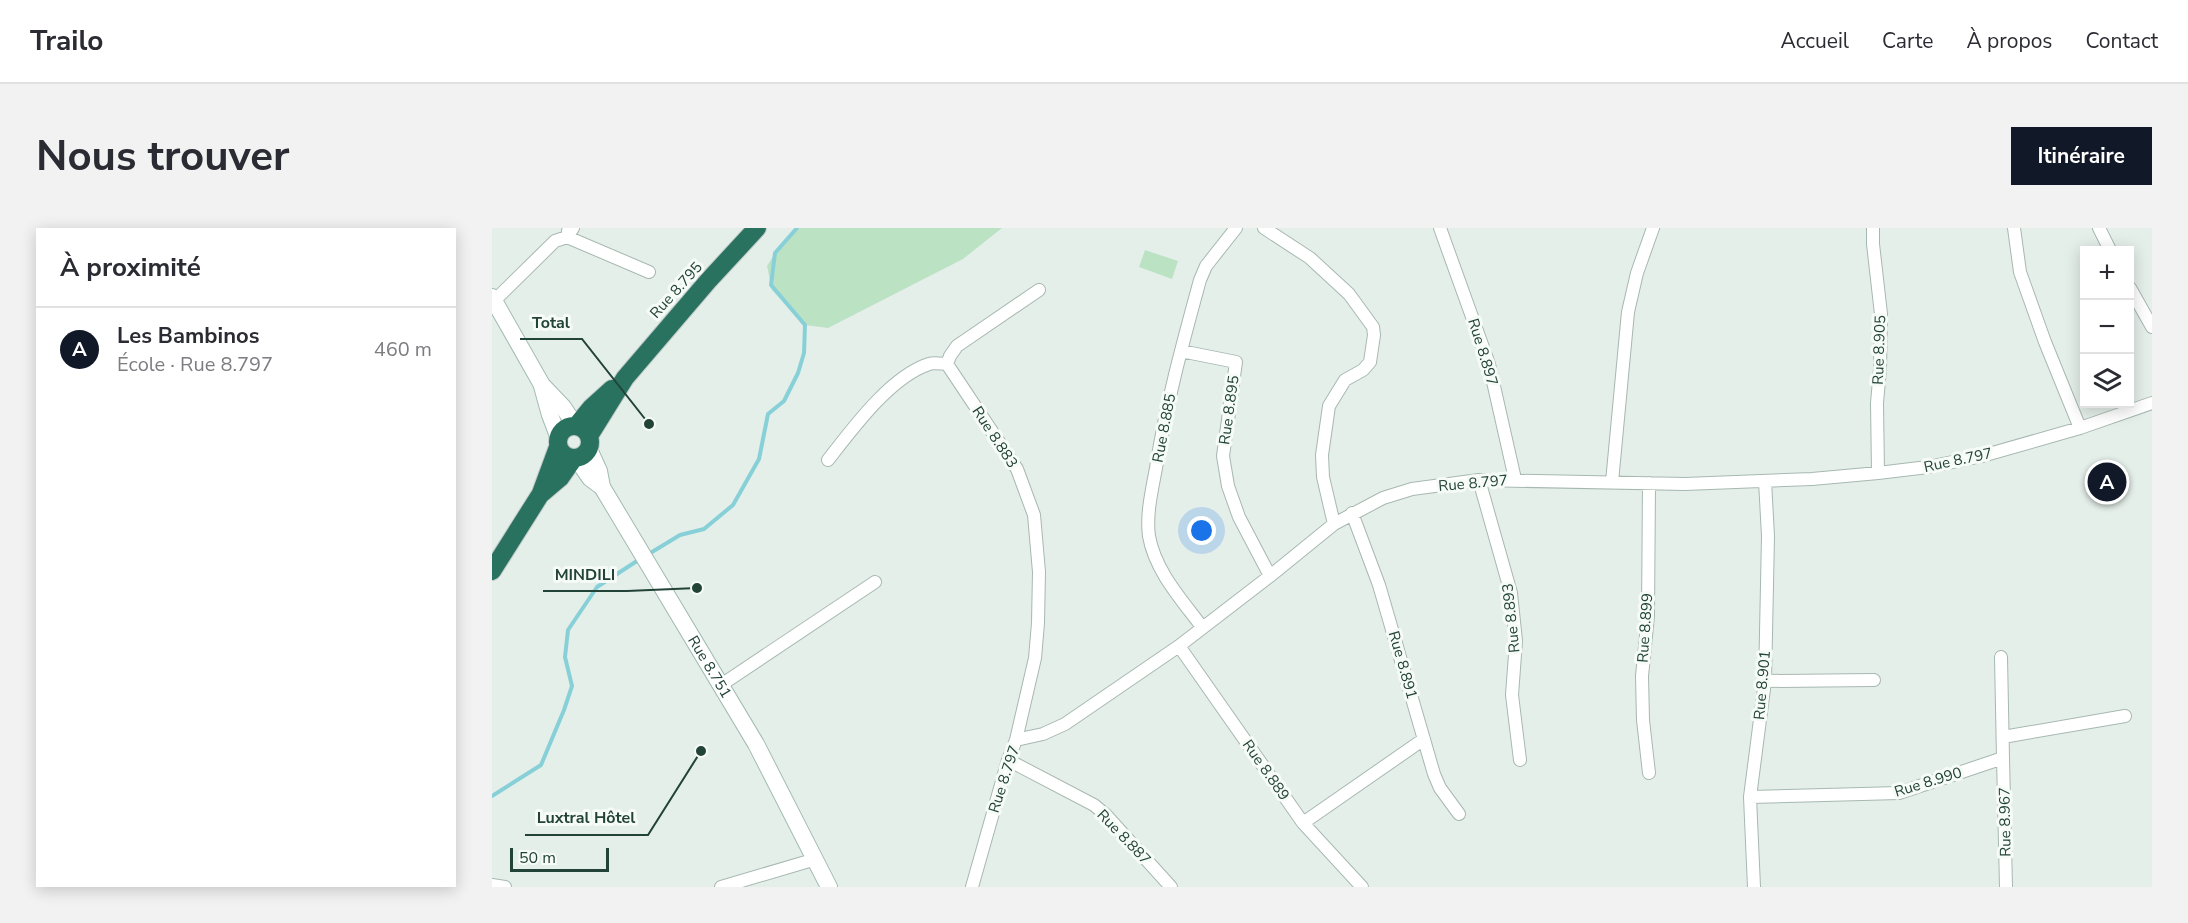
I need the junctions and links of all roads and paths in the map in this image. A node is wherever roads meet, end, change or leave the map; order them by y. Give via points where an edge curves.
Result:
1 (757, 228) edge
2 (1236, 228) edge
3 (1264, 228) edge
4 (1440, 228) edge
5 (1653, 228) edge
6 (1873, 228) edge
7 (2014, 228) edge
8 (2099, 228) edge
9 (570, 231) edge
10 (2108, 246) edge
11 (649, 272) dead end
12 (1039, 290) dead end
13 (2134, 295) edge
14 (494, 306) edge
15 (2152, 327) edge
16 (1181, 351) junction
17 (947, 364) junction
18 (542, 385) junction
19 (2152, 403) edge
20 (2080, 428) junction
21 (558, 442) junction
22 (580, 442) junction
23 (828, 460) dead end
24 (1878, 473) junction
25 (1515, 479) junction
26 (1479, 480) junction
27 (1765, 481) junction
28 (1612, 482) junction
29 (1648, 483) junction
30 (540, 495) junction
31 (1352, 513) junction
32 (1334, 524) junction
33 (492, 571) edge
34 (1270, 576) junction
35 (875, 582) dead end
36 (1202, 627) junction
37 (1179, 646) junction
38 (2001, 657) dead end
39 (1874, 680) dead end
40 (1765, 681) junction
41 (721, 685) junction
42 (2125, 716) dead end
43 (2002, 737) junction
44 (1424, 739) junction
45 (1016, 740) junction
46 (2003, 758) junction
47 (1008, 760) junction
48 (1520, 760) dead end
49 (1649, 773) dead end
50 (1750, 797) junction
51 (1459, 814) dead end
52 (1303, 823) junction
53 (816, 860) junction
54 (492, 885) edge
55 (505, 887) edge
56 (721, 887) edge
57 (829, 887) edge
58 (972, 887) edge
59 (1171, 887) edge
60 (1362, 887) edge
61 (1754, 887) edge
62 (2006, 887) edge

1 - 22 highway, Rue 8.795 via 625,378
2 - 16 street, Rue 8.885 via 1206,266
3 - 32 street via 1310,258 1349,294 1373,327 1370,362 1345,380 1329,406 1322,455
4 - 25 street, Rue 8.897 via 1489,364
5 - 28 street via 1628,312
6 - 24 street, Rue 8.905 via 1881,314
7 - 20 street via 2020,272
8 - 10 street
9 - 11 street
9 - 14 street via 555,241
12 - 17 street via 957,346
13 - 15 street
14 - 18 main road, Rue 8.751
16 - 34 street, Rue 8.895 via 1236,362 1223,456 1239,518
16 - 36 street, Rue 8.885 via 1153,484 1149,536 1155,558
17 - 23 street via 930,363 898,380
17 - 45 street, Rue 8.883 via 1017,469 1034,515 1038,623 1035,658
18 - 21 main road
18 - 22 main road, Rue 8.751 via 563,407
19 - 20 street, Rue 8.797
20 - 24 street, Rue 8.797 via 1982,456
21 - 22 highway via 565,428
21 - 22 highway via 567,457
21 - 30 highway
22 - 30 highway, Rue 8.795 via 560,478
22 - 41 main road, Rue 8.751 via 599,471 602,487
24 - 27 street, Rue 8.797
25 - 26 street, Rue 8.797
25 - 28 street, Rue 8.797
26 - 31 street, Rue 8.797 via 1412,489
26 - 48 street, Rue 8.893 via 1511,593 1516,641 1512,695
27 - 29 street, Rue 8.797
27 - 40 street, Rue 8.901
28 - 29 street, Rue 8.797
29 - 49 street, Rue 8.899 via 1648,615 1642,676
30 - 33 highway, Rue 8.795
31 - 32 street, Rue 8.797
31 - 44 street, Rue 8.891
32 - 34 street, Rue 8.797
34 - 36 street, Rue 8.797
35 - 41 street
36 - 37 street, Rue 8.797
37 - 45 street, Rue 8.797 via 1065,724
37 - 52 street, Rue 8.889
38 - 43 street
39 - 40 street
40 - 50 street, Rue 8.901
41 - 53 main road, Rue 8.751
42 - 43 street
43 - 46 street
44 - 51 street, Rue 8.891 via 1440,788
44 - 52 street
45 - 47 street, Rue 8.797
46 - 50 street, Rue 8.990 via 1899,793
46 - 62 street, Rue 8.967
47 - 58 street, Rue 8.797
47 - 59 street, Rue 8.887 via 1100,810
50 - 61 street, Rue 8.901
52 - 60 street, Rue 8.889
53 - 56 street
53 - 57 main road, Rue 8.751
54 - 55 street

